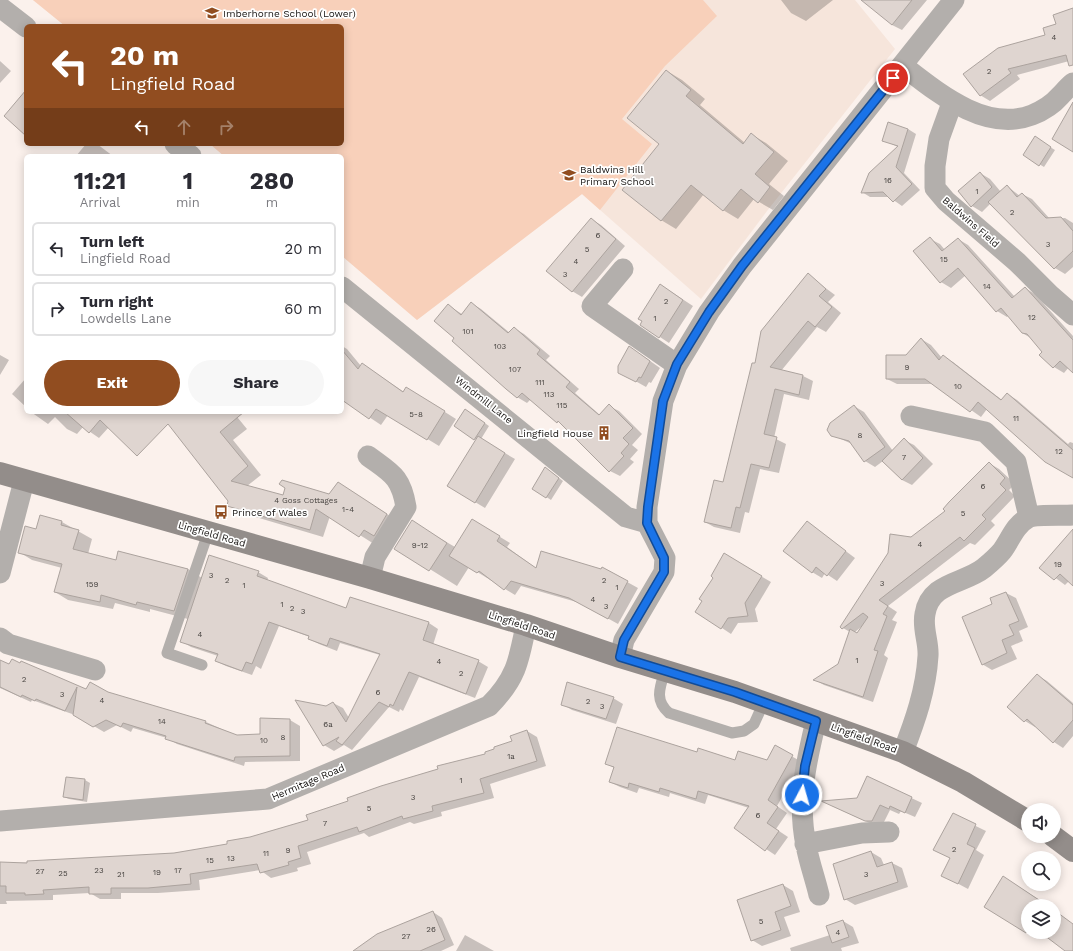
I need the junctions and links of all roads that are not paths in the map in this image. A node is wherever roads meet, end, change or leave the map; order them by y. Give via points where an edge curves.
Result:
1 (954, 0) edge
2 (0, 7) edge
3 (24, 25) edge
4 (903, 66) junction
5 (1073, 83) edge
6 (952, 103) junction
7 (178, 146) edge
8 (188, 154) edge
9 (623, 269) dead end
10 (344, 289) edge
11 (1073, 314) edge
12 (677, 364) junction
13 (911, 416) dead end
14 (368, 456) dead end
15 (0, 473) edge
16 (24, 480) junction
17 (1073, 515) edge
18 (1029, 517) junction
19 (647, 523) junction
20 (208, 533) junction
21 (0, 574) edge
22 (370, 578) junction
23 (526, 625) junction
24 (0, 638) edge
25 (620, 657) junction
26 (202, 665) dead end
27 (95, 670) dead end
28 (665, 671) junction
29 (764, 702) junction
30 (816, 721) junction
31 (903, 752) junction
32 (1021, 817) edge
33 (0, 821) edge
34 (889, 832) dead end
35 (1061, 842) edge
36 (805, 844) junction
37 (1073, 850) edge
38 (820, 895) dead end

1 - 4 street
2 - 3 street
4 - 6 street
4 - 12 street via 742,266 709,312
5 - 6 street via 1045,108 1032,115 1014,119 988,118
6 - 11 street, Baldwins Field via 939,139 935,188 946,202
7 - 8 street
9 - 12 street via 592,306
10 - 19 street, Windmill Lane via 626,517
12 - 19 street via 663,401
13 - 18 street via 984,432 1016,462
14 - 22 street via 395,476 403,492 406,507 375,557
15 - 16 street, Lingfield Road
16 - 20 street, Lingfield Road
16 - 21 street
17 - 18 street
18 - 31 street via 1015,528 1002,551 984,568 945,586 933,595 924,613 929,654 926,679 919,710
19 - 25 street via 664,558 664,572 624,640
20 - 22 street, Lingfield Road
20 - 26 lane via 167,653
22 - 23 street, Lingfield Road
23 - 25 street, Lingfield Road
23 - 33 street, Hermitage Road via 519,660 512,679 489,706 268,799
24 - 27 street via 8,644
25 - 28 street, Lingfield Road
28 - 29 street, Lingfield Road
28 - 29 lane via 659,700 668,714 732,733 744,731 754,724
29 - 30 street, Lingfield Road
30 - 31 street, Lingfield Road
30 - 36 street via 805,766 802,795
31 - 32 street, Lingfield Road via 963,782
34 - 36 street via 862,833
35 - 37 street
36 - 38 street

